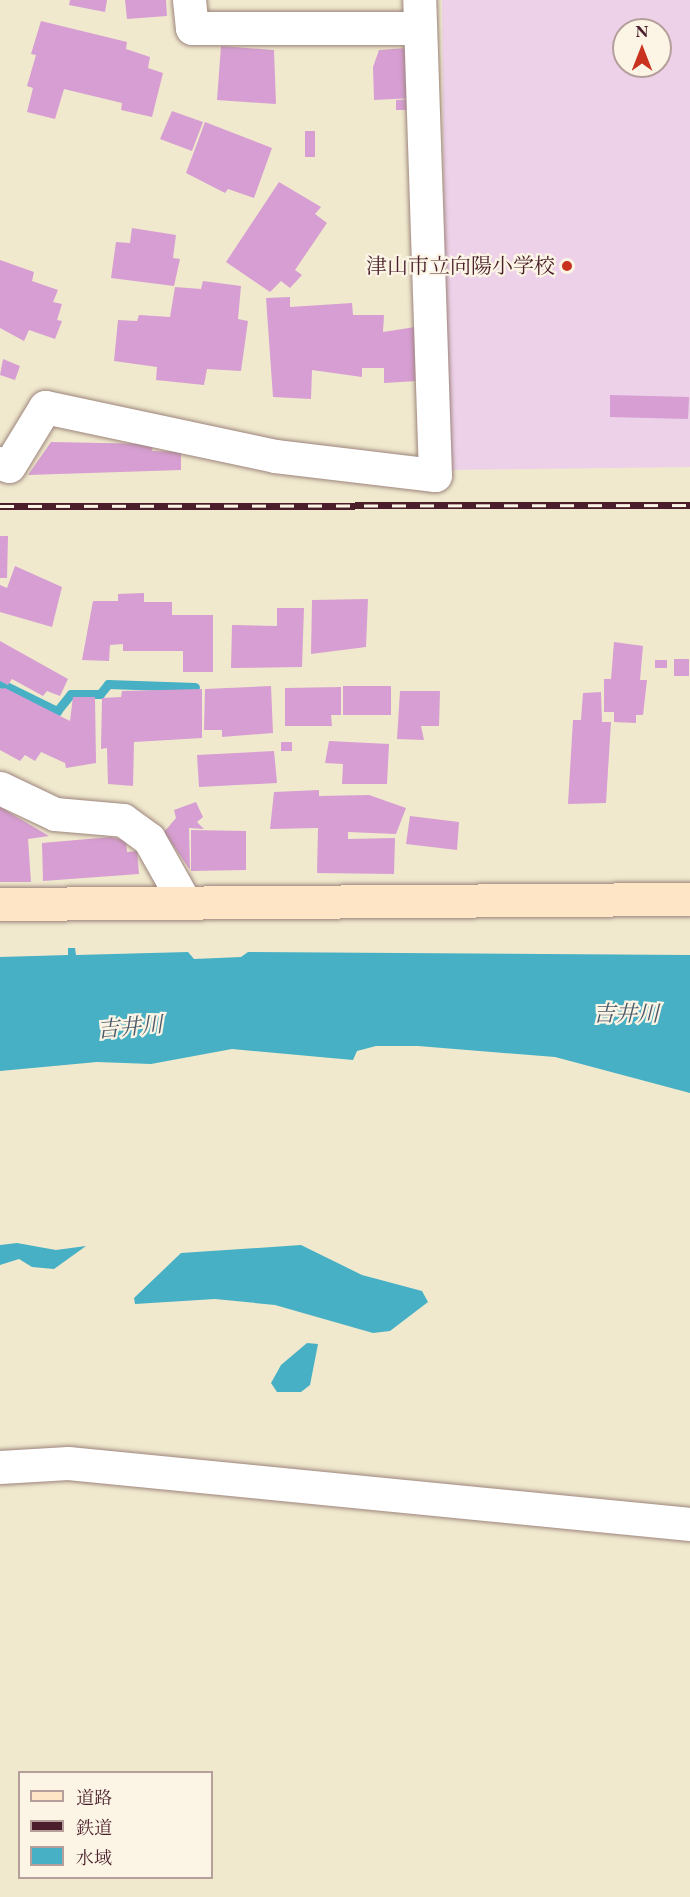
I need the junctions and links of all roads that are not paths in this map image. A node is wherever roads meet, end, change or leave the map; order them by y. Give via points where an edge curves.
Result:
1 (189, 0) edge
2 (419, 14) edge
3 (0, 463) edge
4 (0, 788) edge
5 (690, 899) edge
6 (184, 901) junction
7 (0, 904) edge
8 (0, 1467) edge
9 (690, 1524) edge

1 - 2 street via 192,28
2 - 3 street via 435,475 275,456 45,407 9,466
4 - 6 street via 55,814 123,820 149,838
5 - 6 street
6 - 7 street
8 - 9 street via 68,1463

